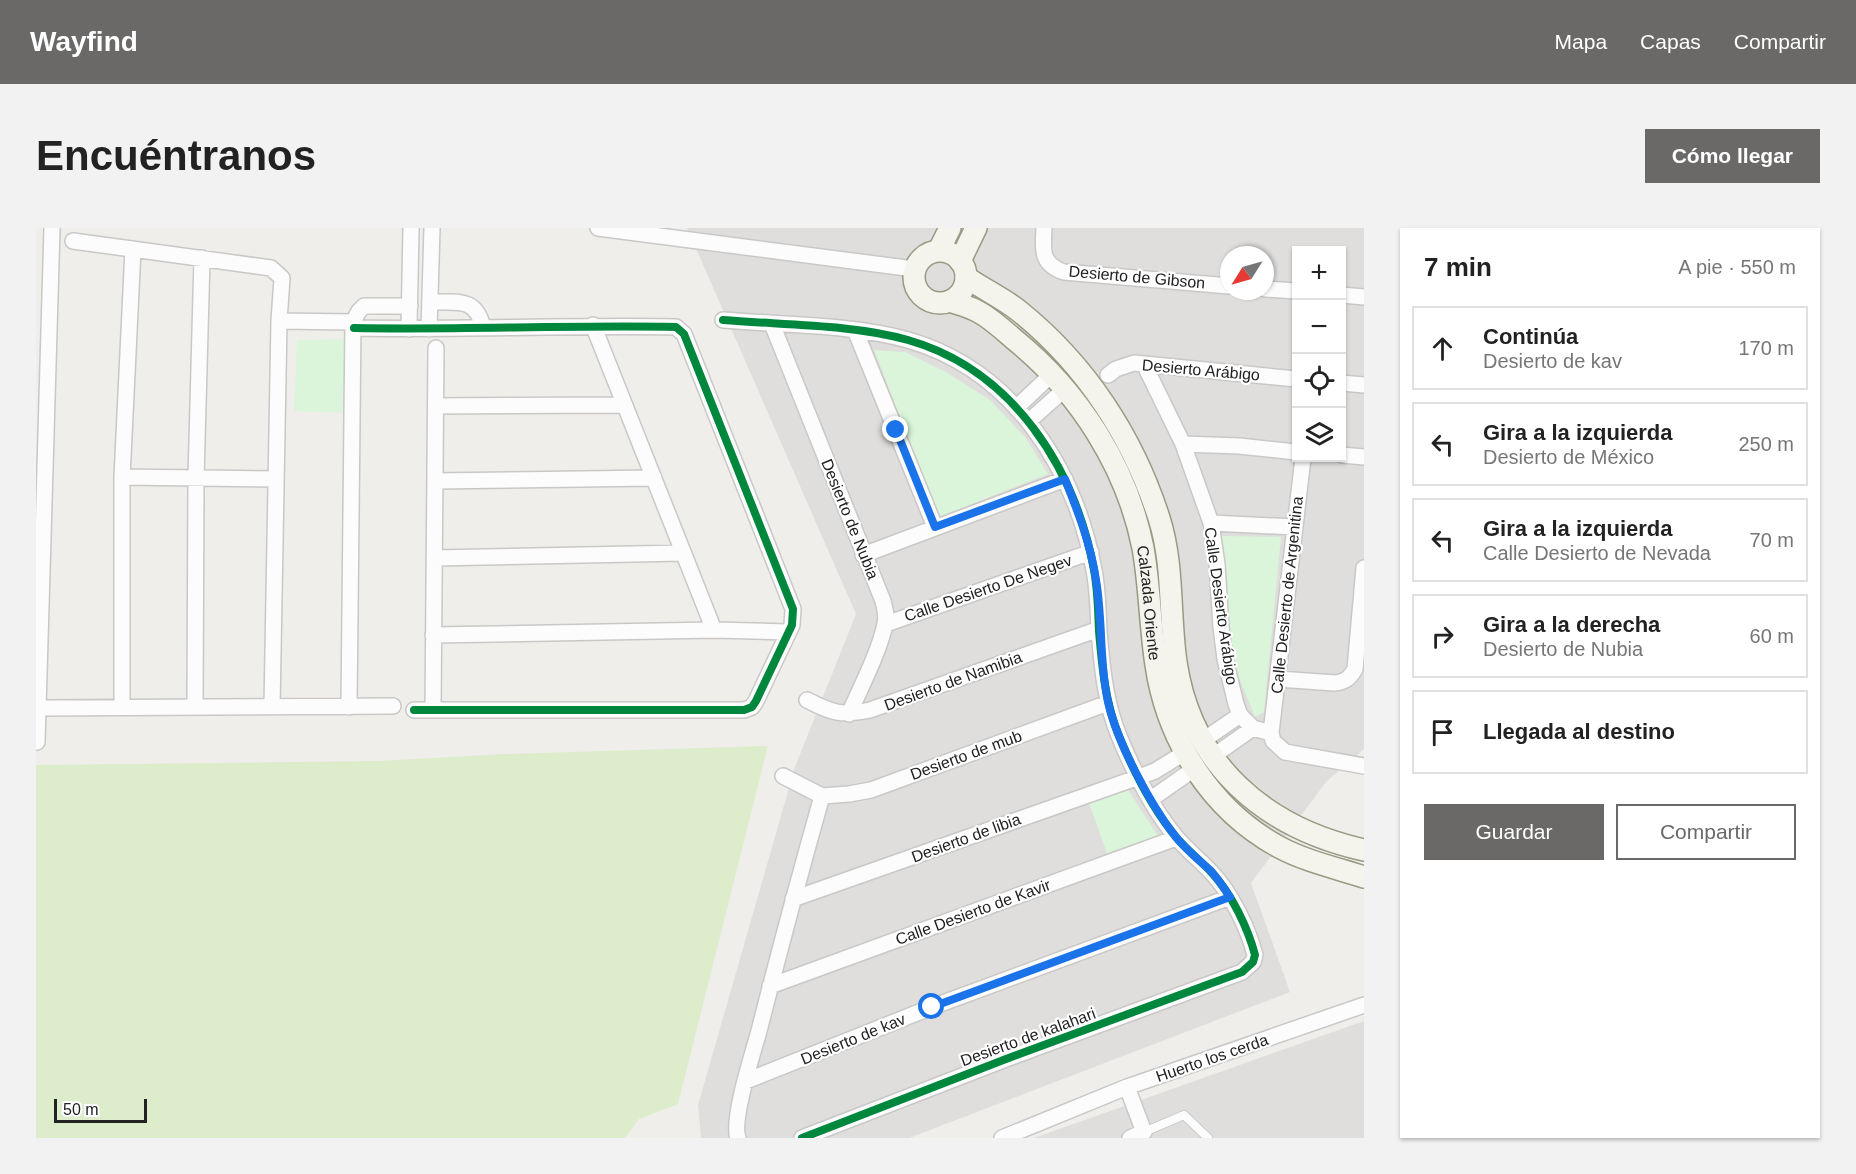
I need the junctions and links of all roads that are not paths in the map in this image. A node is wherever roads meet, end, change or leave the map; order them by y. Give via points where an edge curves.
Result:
1 (52, 228) edge
2 (411, 228) edge
3 (432, 228) edge
4 (598, 228) edge
5 (950, 228) edge
6 (976, 228) edge
7 (1044, 228) edge
8 (73, 242) dead end
9 (133, 249) junction
10 (939, 250) junction
11 (202, 258) junction
12 (915, 269) junction
13 (963, 269) junction
14 (1220, 285) edge
15 (1274, 290) edge
16 (1292, 291) edge
17 (1346, 295) edge
18 (1364, 297) edge
19 (950, 301) junction
20 (430, 302) junction
21 (410, 306) junction
22 (723, 320) dead end
23 (279, 321) junction
24 (772, 324) junction
25 (353, 325) junction
26 (593, 325) junction
27 (483, 327) junction
28 (409, 329) junction
29 (429, 329) junction
30 (855, 330) junction
31 (436, 348) dead end
32 (1144, 364) junction
33 (1108, 375) dead end
34 (1292, 379) edge
35 (1059, 382) junction
36 (1346, 383) edge
37 (1364, 385) edge
38 (625, 405) junction
39 (436, 406) junction
40 (1017, 407) junction
41 (1113, 418) junction
42 (1029, 421) junction
43 (1095, 429) junction
44 (1183, 444) junction
45 (1292, 452) edge
46 (1346, 456) edge
47 (1364, 457) edge
48 (1302, 462) edge
49 (122, 477) junction
50 (196, 478) junction
51 (654, 478) junction
52 (276, 479) junction
53 (1065, 479) junction
54 (435, 481) junction
55 (1211, 523) junction
56 (935, 527) junction
57 (1294, 527) junction
58 (1091, 552) junction
59 (683, 553) junction
60 (863, 555) junction
61 (434, 558) junction
62 (1364, 568) edge
63 (886, 624) junction
64 (1099, 629) junction
65 (714, 630) junction
66 (788, 632) junction
67 (433, 635) junction
68 (1278, 678) junction
69 (807, 700) dead end
70 (1108, 703) junction
71 (393, 706) dead end
72 (122, 707) junction
73 (195, 707) junction
74 (272, 707) junction
75 (349, 707) junction
76 (38, 708) junction
77 (414, 710) dead end
78 (433, 710) junction
79 (849, 714) junction
80 (1240, 715) junction
81 (1253, 728) junction
82 (1270, 733) junction
83 (37, 742) edge
84 (1207, 749) junction
85 (1189, 761) junction
86 (1364, 766) edge
87 (783, 776) dead end
88 (1139, 777) junction
89 (822, 796) junction
90 (1151, 799) junction
91 (1176, 838) junction
92 (1364, 850) edge
93 (1364, 877) edge
94 (1230, 897) junction
95 (793, 899) junction
96 (770, 986) junction
97 (1364, 1005) edge
98 (746, 1081) junction
99 (1127, 1088) junction
100 (1137, 1135) edge
101 (738, 1137) edge
102 (802, 1138) edge
103 (1002, 1138) edge
104 (1208, 1138) edge

1 - 76 street
2 - 21 street
3 - 20 street
4 - 12 street
5 - 10 street
6 - 13 street
7 - 14 street, Desierto de Gibson via 1043,252 1050,265 1064,272
8 - 9 street
9 - 11 street
9 - 49 street
10 - 12 street via 923,256
10 - 13 street via 947,251
11 - 23 street via 271,268 282,279
11 - 50 street
12 - 19 street via 919,293 933,302
13 - 19 street via 961,291
13 - 41 street, Calzada Oriente via 1049,336 1092,385
15 - 16 street
17 - 18 street
19 - 35 street, Calzada Oriente via 977,311 998,326
20 - 27 street via 474,307
20 - 29 street
21 - 25 street via 364,306
21 - 28 street
22 - 24 street
23 - 25 street
23 - 52 street
24 - 30 street
24 - 60 street, Desierto de Nubia
25 - 28 street
25 - 75 street
26 - 27 street
26 - 38 street
26 - 66 street via 676,327 684,334 793,609
27 - 29 street
28 - 29 street
30 - 40 street via 908,340 936,351 981,376
30 - 56 street
31 - 39 street
32 - 33 street, Desierto Arábigo via 1125,364
32 - 34 street, Desierto Arábigo
32 - 44 street, Calle Desierto Arábigo
35 - 40 street
35 - 42 street
35 - 43 street, Calzada Oriente
36 - 37 street
38 - 39 street
38 - 51 street
39 - 54 street
40 - 42 street
41 - 43 street
41 - 84 street, Calzada Oriente via 1130,447 1160,520 1170,577 1176,662 1183,696
42 - 53 street
43 - 85 street, Calzada Oriente via 1135,516 1149,581 1163,702
44 - 45 street
44 - 55 street, Calle Desierto Arábigo
46 - 47 street
48 - 57 street, Calle Desierto de Argenitina
49 - 50 street
49 - 72 street
50 - 52 street
50 - 73 street
51 - 54 street
51 - 59 street
52 - 74 street
53 - 56 street
53 - 58 street
54 - 61 street
55 - 57 street
55 - 80 street, Calle Desierto Arábigo via 1225,659
56 - 60 street
57 - 68 street, Calle Desierto de Argenitina
58 - 63 street, Calle Desierto De Negev
58 - 64 street
59 - 61 street
59 - 65 street
60 - 63 street, Desierto de Nubia via 883,601
61 - 67 street
62 - 68 street via 1355,669 1348,680 1335,683
63 - 79 street
64 - 70 street
64 - 79 street, Desierto de Namibia
65 - 66 street
65 - 67 street
66 - 78 street via 756,701 744,710
67 - 78 street
68 - 82 street, Calle Desierto de Argenitina
69 - 79 street, Desierto de Namibia via 836,713
70 - 88 street
70 - 89 street, Desierto de mub via 871,790
71 - 75 street
72 - 73 street
72 - 76 street
73 - 74 street
74 - 75 street
76 - 83 street
77 - 78 street
80 - 81 street
80 - 84 street
81 - 82 street
81 - 84 street
82 - 86 street via 1285,752
84 - 85 street
84 - 92 street, Calzada Oriente via 1236,784 1274,815 1309,833
85 - 88 street, Desierto de libia
85 - 90 street
85 - 93 street, Calzada Oriente via 1221,801 1262,836 1301,857
87 - 89 street
88 - 90 street
88 - 95 street, Desierto de libia
89 - 95 street
90 - 91 street
91 - 94 street
91 - 96 street, Calle Desierto de Kavir
94 - 98 street, Desierto de kav via 932,1007
94 - 102 street, Desierto de kalahari via 1255,955 1242,972
95 - 96 street
96 - 98 street
97 - 99 street, Huerto los cerda
98 - 101 street via 736,1128
99 - 100 street
99 - 103 street, Huerto los cerda
100 - 104 lane via 1184,1115

